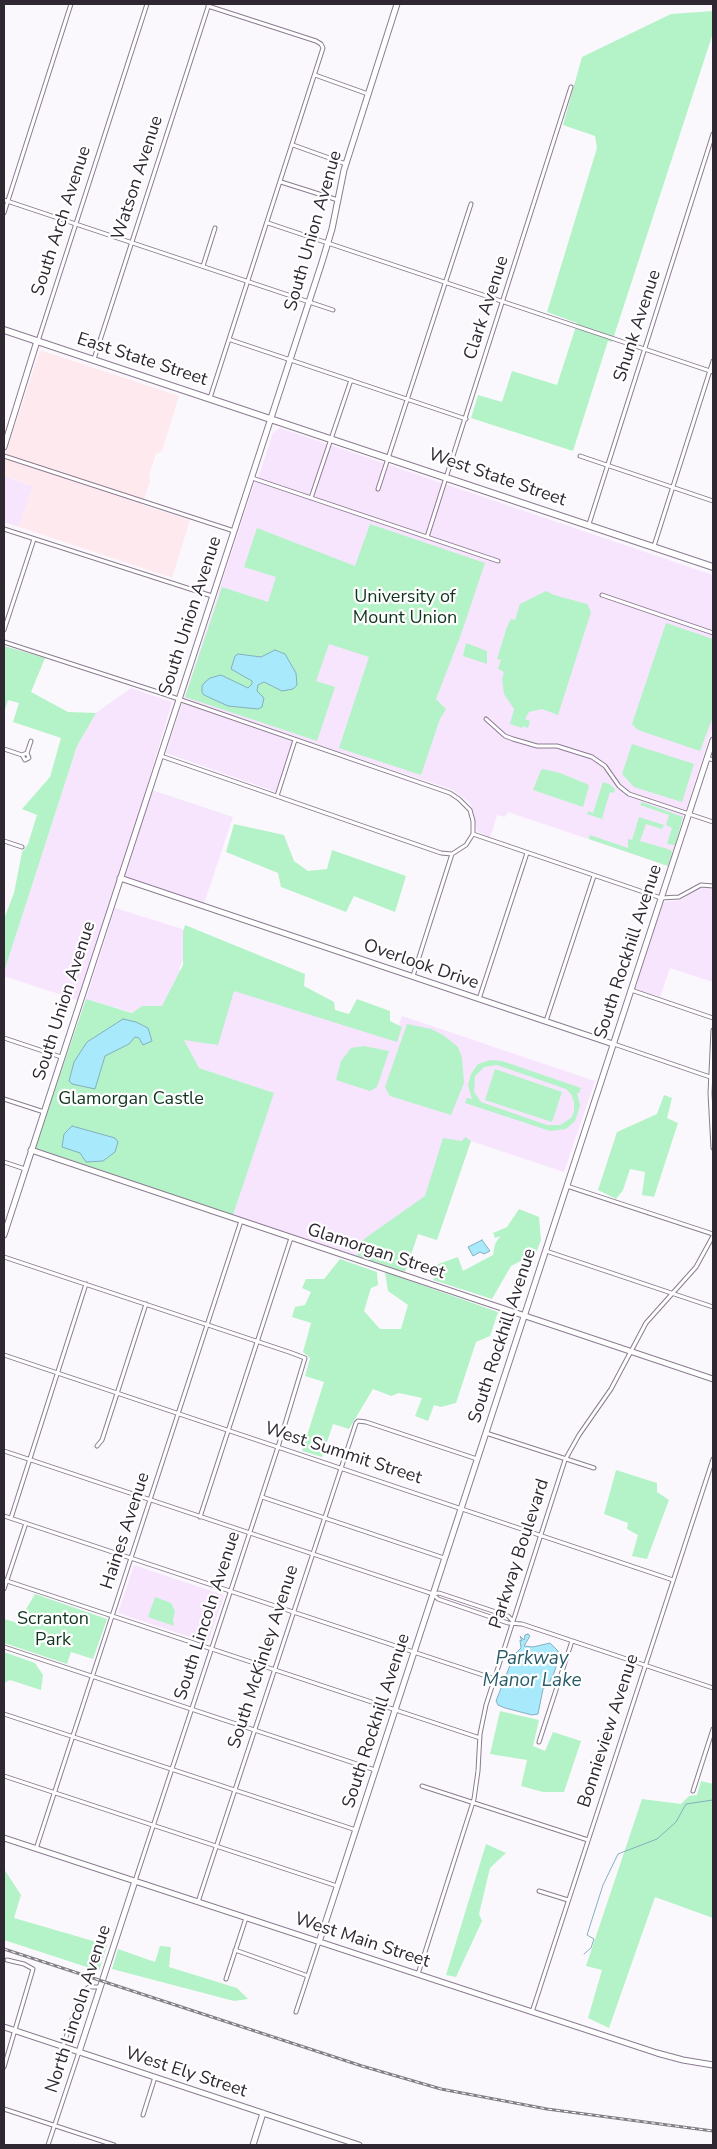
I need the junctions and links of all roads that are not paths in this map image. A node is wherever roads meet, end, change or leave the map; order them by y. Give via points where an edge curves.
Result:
1 (71, 4) edge
2 (147, 4) edge
3 (397, 4) edge
4 (208, 5) edge
5 (316, 75) junction
6 (571, 88) dead end
7 (368, 94) junction
8 (713, 134) edge
9 (293, 146) junction
10 (346, 164) junction
11 (281, 182) junction
12 (6, 200) edge
13 (338, 200) junction
14 (472, 204) dead end
15 (4, 213) edge
16 (76, 223) junction
17 (268, 223) junction
18 (215, 228) dead end
19 (132, 242) junction
20 (328, 243) junction
21 (203, 266) junction
22 (250, 281) junction
23 (446, 282) junction
24 (310, 301) junction
25 (503, 301) junction
26 (334, 310) dead end
27 (4, 330) edge
28 (231, 340) junction
29 (38, 341) junction
30 (645, 349) junction
31 (94, 360) junction
32 (290, 360) junction
33 (713, 360) edge
34 (712, 371) edge
35 (351, 380) junction
36 (210, 399) junction
37 (408, 399) junction
38 (272, 419) junction
39 (466, 419) junction
40 (331, 438) junction
41 (4, 448) edge
42 (4, 456) edge
43 (580, 456) dead end
44 (388, 458) junction
45 (608, 466) junction
46 (447, 477) junction
47 (252, 478) junction
48 (673, 488) junction
49 (378, 489) dead end
50 (311, 498) junction
51 (713, 502) edge
52 (588, 525) junction
53 (4, 529) edge
54 (234, 531) junction
55 (427, 537) junction
56 (34, 539) junction
57 (654, 547) junction
58 (498, 561) dead end
59 (713, 567) edge
60 (602, 595) dead end
61 (212, 596) junction
62 (4, 630) edge
63 (713, 633) edge
64 (4, 642) edge
65 (179, 699) junction
66 (486, 719) dead end
67 (295, 740) junction
68 (713, 740) edge
69 (31, 741) dead end
70 (4, 749) edge
71 (27, 753) junction
72 (22, 755) junction
73 (160, 755) junction
74 (710, 759) edge
75 (277, 796) junction
76 (689, 814) junction
77 (713, 822) edge
78 (473, 834) junction
79 (4, 842) edge
80 (22, 847) dead end
81 (527, 853) junction
82 (452, 854) junction
83 (594, 876) junction
84 (120, 878) junction
85 (713, 886) edge
86 (661, 898) junction
87 (413, 976) junction
88 (631, 990) junction
89 (479, 999) junction
90 (713, 1018) edge
91 (546, 1021) junction
92 (713, 1030) edge
93 (4, 1038) edge
94 (613, 1044) junction
95 (61, 1058) junction
96 (712, 1077) edge
97 (4, 1099) edge
98 (44, 1112) junction
99 (713, 1146) edge
100 (31, 1150) junction
101 (4, 1162) edge
102 (25, 1169) junction
103 (567, 1185) junction
104 (241, 1221) junction
105 (4, 1235) edge
106 (713, 1235) edge
107 (290, 1238) junction
108 (545, 1251) junction
109 (4, 1256) edge
110 (86, 1284) junction
111 (672, 1294) junction
112 (146, 1304) junction
113 (713, 1307) edge
114 (524, 1316) junction
115 (208, 1324) junction
116 (257, 1341) junction
117 (630, 1351) junction
118 (4, 1355) edge
119 (57, 1374) junction
120 (713, 1379) edge
121 (117, 1393) junction
122 (179, 1414) junction
123 (228, 1430) junction
124 (486, 1432) junction
125 (97, 1446) dead end
126 (278, 1447) junction
127 (4, 1451) edge
128 (713, 1459) edge
129 (29, 1460) junction
130 (477, 1460) junction
131 (565, 1460) junction
132 (341, 1468) junction
133 (594, 1468) dead end
134 (262, 1497) junction
135 (150, 1500) junction
136 (461, 1508) junction
137 (4, 1516) edge
138 (200, 1517) junction
139 (10, 1518) junction
140 (324, 1519) junction
141 (26, 1523) junction
142 (249, 1533) junction
143 (540, 1535) junction
144 (313, 1554) junction
145 (131, 1558) junction
146 (444, 1558) junction
147 (5, 1580) edge
148 (673, 1580) junction
149 (4, 1589) edge
150 (230, 1591) junction
151 (433, 1594) junction
152 (294, 1612) junction
153 (112, 1617) junction
154 (514, 1622) junction
155 (572, 1641) junction
156 (4, 1648) edge
157 (211, 1650) junction
158 (414, 1652) junction
159 (645, 1665) junction
160 (275, 1670) junction
161 (92, 1677) junction
162 (495, 1679) junction
163 (713, 1688) edge
164 (191, 1709) junction
165 (395, 1710) junction
166 (4, 1714) edge
167 (713, 1729) edge
168 (255, 1730) junction
169 (73, 1737) junction
170 (480, 1738) junction
171 (539, 1742) dead end
172 (172, 1769) junction
173 (375, 1770) junction
174 (4, 1776) edge
175 (422, 1786) dead end
176 (235, 1790) junction
177 (693, 1791) dead end
178 (54, 1793) junction
179 (473, 1803) junction
180 (153, 1825) junction
181 (356, 1830) junction
182 (4, 1838) edge
183 (588, 1840) junction
184 (216, 1846) junction
185 (36, 1849) junction
186 (135, 1881) junction
187 (337, 1886) junction
188 (539, 1891) dead end
189 (568, 1900) junction
190 (198, 1902) junction
191 (246, 1918) junction
192 (319, 1942) junction
193 (235, 1950) junction
194 (7, 1960) dead end
195 (418, 1974) junction
196 (308, 1976) junction
197 (226, 1979) dead end
198 (100, 1987) junction
199 (296, 2012) dead end
200 (532, 2012) junction
201 (4, 2027) edge
202 (14, 2030) junction
203 (62, 2047) junction
204 (79, 2052) junction
205 (713, 2065) edge
206 (4, 2067) edge
207 (155, 2077) junction
208 (4, 2109) edge
209 (263, 2113) junction
210 (143, 2115) dead end
211 (54, 2126) junction
212 (48, 2145) edge
213 (114, 2145) edge
214 (253, 2145) edge
215 (359, 2145) edge

1 - 12 street
2 - 16 street, South Arch Avenue
3 - 7 street, South Union Avenue
4 - 5 street via 316,41 322,45 323,52
4 - 19 street, Watson Avenue
5 - 7 street
5 - 9 street
6 - 25 street, Clark Avenue
7 - 10 street, South Union Avenue
8 - 30 street, Shunk Avenue
9 - 10 street
9 - 11 street
10 - 13 street, South Union Avenue
11 - 13 street
11 - 17 street
12 - 15 street
12 - 16 street
13 - 20 street, South Union Avenue
14 - 23 street
16 - 19 street
16 - 29 street, South Arch Avenue
17 - 20 street
17 - 22 street
18 - 21 street
19 - 21 street
19 - 31 street, Watson Avenue
20 - 23 street
20 - 24 street, South Union Avenue
21 - 22 street
22 - 24 street
22 - 28 street
23 - 25 street
23 - 37 street
24 - 26 street
24 - 32 street, South Union Avenue
25 - 30 street
25 - 39 street, Clark Avenue
27 - 29 highway, East State Street
28 - 32 street
28 - 36 street
29 - 31 highway, East State Street
29 - 41 street, South Arch Avenue
30 - 34 street
30 - 45 street, Shunk Avenue
31 - 36 highway, East State Street
32 - 35 street
32 - 38 street, South Union Avenue
33 - 34 street
34 - 48 street
35 - 37 street
35 - 40 street
36 - 38 highway, East State Street
37 - 39 street
37 - 44 street
38 - 40 highway, West State Street
38 - 47 street, South Union Avenue
39 - 46 street, Clark Avenue
40 - 44 highway, West State Street
40 - 50 street
42 - 54 street
43 - 45 street
44 - 46 highway, West State Street
44 - 49 street
45 - 48 street
45 - 52 street, Shunk Avenue
46 - 52 highway, West State Street
46 - 55 street, Clark Avenue
47 - 50 street
47 - 54 street, South Union Avenue
48 - 51 street
48 - 57 street
50 - 55 street
52 - 57 highway, West State Street
53 - 56 street
54 - 61 street, South Union Avenue
55 - 58 street
56 - 61 street
56 - 62 street
57 - 59 highway, West State Street
60 - 63 street
61 - 65 street, South Union Avenue
64 - 65 street
65 - 67 street
65 - 73 street, South Union Avenue
66 - 76 street via 513,739 537,746 556,745 592,757 605,766 629,794
67 - 75 street
67 - 78 street via 453,795 470,810
68 - 74 street, South Rockhill Avenue
69 - 71 street
70 - 72 street
71 - 72 street
71 - 72 street via 26,760
73 - 75 street
73 - 84 street, South Union Avenue
74 - 76 street, South Rockhill Avenue
75 - 82 street via 441,853
76 - 77 street
76 - 86 street, South Rockhill Avenue
78 - 81 street
78 - 82 street via 466,845
79 - 80 street
81 - 83 street
81 - 89 street
82 - 87 street
83 - 86 street
83 - 91 street
84 - 87 street, Overlook Drive
84 - 95 street, South Union Avenue
85 - 86 street via 701,885 679,897
86 - 88 street, South Rockhill Avenue
87 - 89 street, Overlook Drive
88 - 90 street
88 - 94 street, South Rockhill Avenue
89 - 91 street, Overlook Drive
91 - 94 street, Overlook Drive
92 - 96 street
93 - 95 street
94 - 96 street, Overlook Drive
94 - 103 street, South Rockhill Avenue
95 - 98 street, South Union Avenue
96 - 99 street
97 - 98 street
98 - 100 street, South Union Avenue
100 - 102 street, South Union Avenue
100 - 104 street, Glamorgan Street
101 - 102 street
102 - 105 street, South Union Avenue
103 - 106 street
103 - 108 street, South Rockhill Avenue
104 - 107 street, Glamorgan Street
104 - 115 street, Haines Avenue
106 - 111 street, Parkway Boulevard via 696,1267
107 - 114 street, Glamorgan Street
107 - 116 street
108 - 111 street
108 - 114 street, South Rockhill Avenue
109 - 110 street
110 - 112 street
110 - 119 street
111 - 113 street
111 - 117 street, Parkway Boulevard via 646,1323
112 - 115 street
112 - 121 street
114 - 117 street, Glamorgan Street
114 - 124 street, South Rockhill Avenue
115 - 116 street
115 - 122 street, Haines Avenue
116 - 123 street
116 - 126 street, South Lincoln Avenue via 305,1358
117 - 120 street, Glamorgan Street
117 - 131 street, Parkway Boulevard via 606,1398
118 - 119 street, West Summit Street
119 - 121 street, West Summit Street
119 - 129 street
121 - 122 street, West Summit Street
121 - 125 street via 102,1440
122 - 123 street, West Summit Street
122 - 135 street, Haines Avenue
123 - 126 street, West Summit Street
123 - 138 street
124 - 130 street, South Rockhill Avenue
124 - 131 street
126 - 132 street, West Summit Street
126 - 134 street, South Lincoln Avenue
127 - 129 street
128 - 148 street, Bonnieview Avenue
129 - 135 street
129 - 139 street
130 - 132 street, South McKinley Avenue via 358,1421
130 - 136 street, South Rockhill Avenue
131 - 133 street
131 - 143 street, Parkway Boulevard
132 - 136 street, West Summit Street
132 - 140 street, South McKinley Avenue
134 - 140 street
134 - 142 street, South Lincoln Avenue
135 - 138 street
135 - 145 street, Haines Avenue
136 - 143 street, West Summit Street
136 - 146 street, South Rockhill Avenue
137 - 139 street
138 - 142 street
139 - 141 street
140 - 144 street, South McKinley Avenue
140 - 146 street
141 - 145 street
141 - 147 street
142 - 144 street
142 - 150 street, South Lincoln Avenue
143 - 148 street, West Summit Street
143 - 154 street, Parkway Boulevard
144 - 151 street
144 - 152 street, South McKinley Avenue
145 - 150 street
145 - 153 street, Haines Avenue
146 - 151 street, South Rockhill Avenue
147 - 149 street
147 - 153 street
148 - 159 street, Bonnieview Avenue
150 - 152 street
150 - 157 street, South Lincoln Avenue
151 - 154 street via 438,1599
151 - 158 street, South Rockhill Avenue
152 - 158 street
152 - 160 street, South McKinley Avenue
153 - 157 street
153 - 161 street, Haines Avenue
154 - 155 street
154 - 162 street, Parkway Boulevard
155 - 159 street
155 - 171 street
156 - 161 street
157 - 160 street
157 - 164 street, South Lincoln Avenue
158 - 162 street
158 - 165 street, South Rockhill Avenue
159 - 163 street
159 - 183 street, Bonnieview Avenue
160 - 165 street
160 - 168 street, South McKinley Avenue
161 - 164 street
161 - 169 street, Haines Avenue
162 - 170 street, Parkway Boulevard
164 - 168 street
164 - 172 street, South Lincoln Avenue
165 - 170 street
165 - 173 street, South Rockhill Avenue
166 - 169 street
167 - 177 street
168 - 173 street
168 - 176 street, South McKinley Avenue
169 - 172 street
169 - 178 street, Haines Avenue
170 - 179 street, Parkway Boulevard via 478,1780
172 - 176 street
172 - 180 street, South Lincoln Avenue
173 - 181 street, South Rockhill Avenue
174 - 178 street
175 - 179 street
176 - 181 street
176 - 184 street, South McKinley Avenue
178 - 180 street
178 - 185 street, Haines Avenue
179 - 183 street
179 - 195 street, Parkway Boulevard
180 - 184 street
180 - 186 street, South Lincoln Avenue
181 - 187 street, South Rockhill Avenue
182 - 185 street, West Main Street
183 - 189 street, Bonnieview Avenue
184 - 187 street
184 - 190 street, South McKinley Avenue
185 - 186 street, West Main Street
186 - 190 street, West Main Street
186 - 198 street, North Lincoln Avenue
187 - 192 street, South Rockhill Avenue
188 - 189 street
189 - 200 street, Bonnieview Avenue
190 - 191 street, West Main Street
191 - 192 street, West Main Street
191 - 193 street
192 - 195 street, West Main Street
192 - 196 street
193 - 196 street
193 - 197 street
194 - 202 street via 33,1968
195 - 200 street, West Main Street
196 - 199 street
198 - 203 street via 89,1987 81,1993
198 - 204 street, North Lincoln Avenue
200 - 205 street, West Main Street via 664,2055
201 - 202 street, West Ely Street
202 - 203 street, West Ely Street
202 - 206 street
203 - 204 street, West Ely Street
204 - 207 street, West Ely Street
204 - 211 street, North Lincoln Avenue
207 - 209 street, West Ely Street
207 - 210 street
208 - 211 street
209 - 214 street
209 - 215 street, West Ely Street
211 - 212 street, North Lincoln Avenue
211 - 213 street

